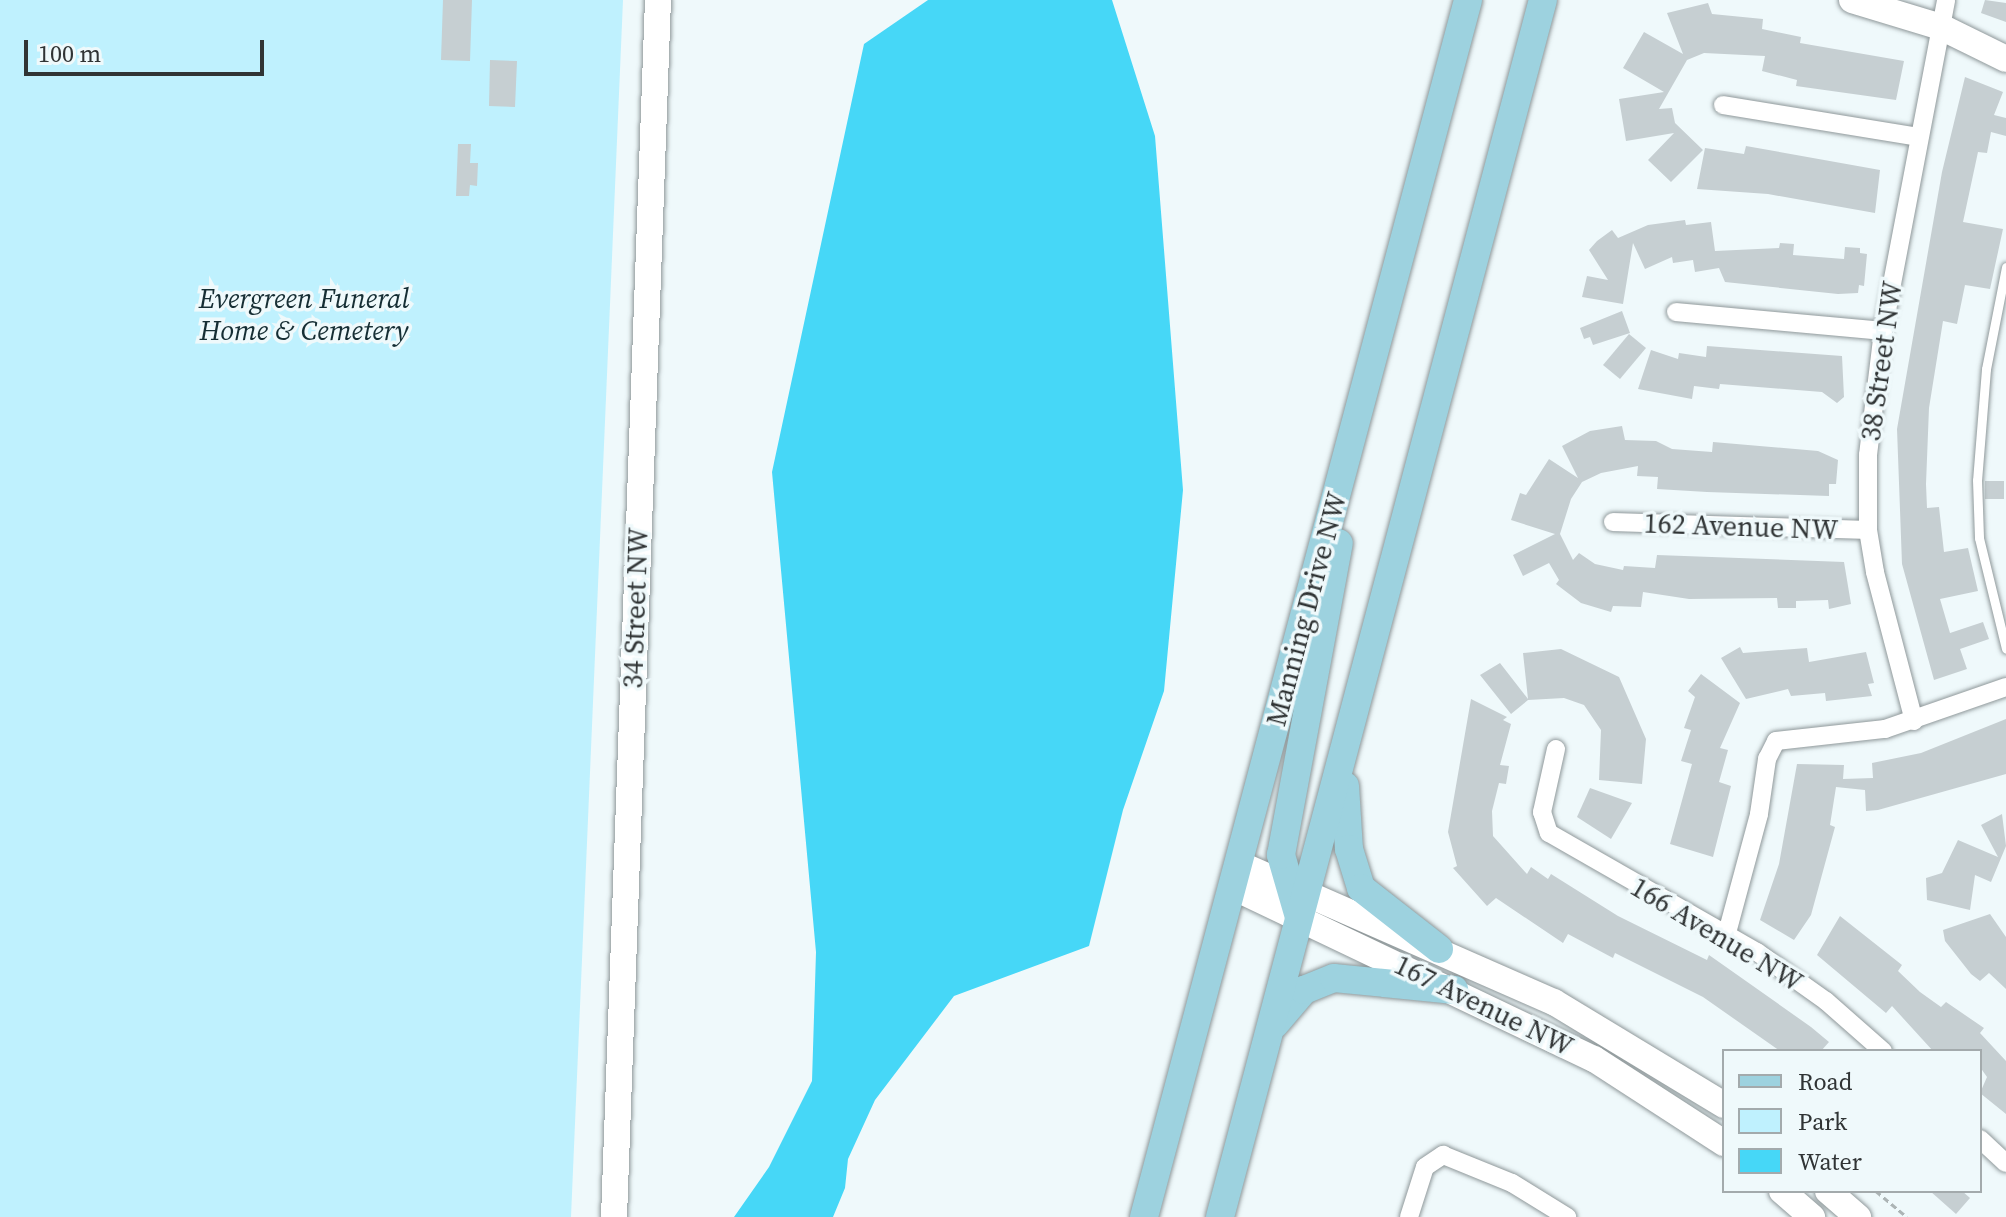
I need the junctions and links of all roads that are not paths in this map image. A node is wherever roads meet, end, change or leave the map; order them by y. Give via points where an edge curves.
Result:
1 (658, 0) edge
2 (1468, 0) edge
3 (1543, 0) edge
4 (1852, 0) edge
5 (1946, 0) edge
6 (1941, 27) junction
7 (2006, 59) edge
8 (1723, 105) dead end
9 (1918, 137) junction
10 (2006, 267) edge
11 (1676, 312) dead end
12 (1883, 331) junction
13 (1349, 446) junction
14 (1613, 522) dead end
15 (1868, 530) junction
16 (2006, 649) edge
17 (2006, 687) edge
18 (1914, 721) junction
19 (1351, 725) junction
20 (1556, 749) dead end
21 (1236, 875) junction
22 (1296, 896) junction
23 (1727, 933) junction
24 (1439, 949) junction
25 (1454, 990) junction
26 (1270, 1031) junction
27 (1881, 1049) edge
28 (1722, 1104) edge
29 (1982, 1141) edge
30 (1722, 1142) edge
31 (2006, 1163) edge
32 (1830, 1193) edge
33 (614, 1217) edge
34 (1144, 1217) edge
35 (1220, 1217) edge
36 (1409, 1217) edge
37 (1567, 1217) edge
38 (1858, 1217) edge

1 - 33 street, 34 Street NW
2 - 13 main road, Manning Drive NW
3 - 19 main road
4 - 6 street
5 - 6 street, 38 Street NW
6 - 7 street
6 - 9 street, 38 Street NW
8 - 9 street
9 - 12 street, 38 Street NW
10 - 16 lane via 1986,369 1977,480 1979,538
11 - 12 street
12 - 15 street, 38 Street NW via 1870,423
13 - 21 main road, Manning Drive NW
13 - 22 main road via 1338,558 1283,836
14 - 15 street, 162 Avenue NW
15 - 18 street, 38 Street NW
17 - 18 street
18 - 23 street via 1864,733 1794,735 1776,741 1767,759 1759,814
19 - 22 main road
19 - 24 main road via 1343,803 1361,888
20 - 23 street, 166 Avenue NW via 1543,801 1544,827 1615,874
21 - 22 street, 167 Avenue NW
21 - 22 street, 167 Avenue NW
21 - 34 main road, Manning Drive NW
22 - 24 street, 167 Avenue NW
22 - 25 street, 167 Avenue NW
22 - 26 main road
23 - 27 street, 166 Avenue NW via 1826,1001
24 - 28 street, 167 Avenue NW via 1610,1032
25 - 26 main road via 1334,978 1304,990
25 - 30 street, 167 Avenue NW via 1594,1059
26 - 35 main road
29 - 31 street
32 - 38 street
36 - 37 street via 1433,1157 1456,1157 1475,1165

